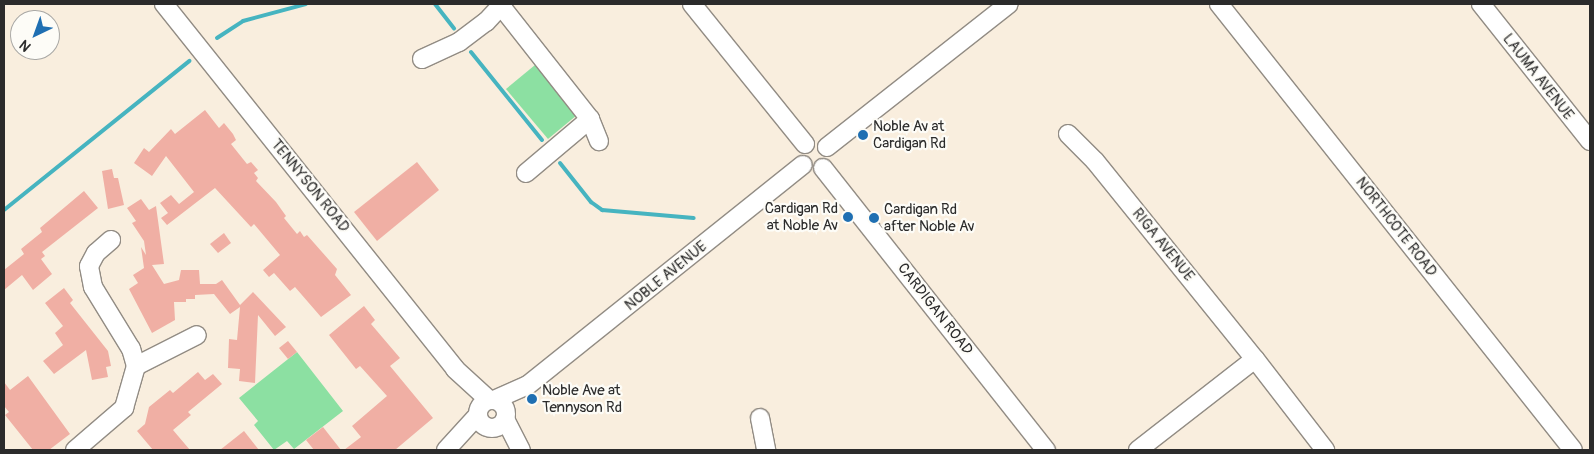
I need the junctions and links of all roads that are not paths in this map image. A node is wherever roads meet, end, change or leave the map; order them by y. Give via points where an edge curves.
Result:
1 (164, 4) edge
2 (692, 4) edge
3 (1009, 4) edge
4 (1219, 4) edge
5 (502, 5) edge
6 (1488, 6) edge
7 (422, 59) dead end
8 (590, 119) junction
9 (1068, 134) dead end
10 (599, 142) dead end
11 (1590, 142) edge
12 (805, 144) junction
13 (827, 147) junction
14 (803, 165) junction
15 (823, 168) junction
16 (526, 173) dead end
17 (111, 240) dead end
18 (197, 336) dead end
19 (1255, 359) junction
20 (136, 366) junction
21 (528, 385) junction
22 (485, 406) junction
23 (760, 418) dead end
24 (499, 423) junction
25 (447, 449) edge
26 (75, 450) edge
27 (515, 450) edge
28 (521, 450) edge
29 (766, 450) edge
30 (1046, 450) edge
31 (1138, 450) edge
32 (1325, 450) edge
33 (1573, 450) edge

1 - 22 street, TENNYSON ROAD
2 - 12 street
3 - 13 street
4 - 33 street, NORTHCOTE ROAD
5 - 7 street via 459,42
5 - 8 street
6 - 11 street, LAUMA AVENUE
8 - 10 street
8 - 16 street
9 - 19 street, RIGA AVENUE via 1095,161
12 - 13 street via 817,141
12 - 14 street via 800,154
13 - 15 street via 829,159
14 - 15 street via 812,170
14 - 21 street, NOBLE AVENUE
15 - 30 street, CARDIGAN ROAD
17 - 20 street via 96,253 89,266 93,287 131,349
18 - 20 street
19 - 31 street
19 - 32 street, RIGA AVENUE
20 - 26 street via 124,408
21 - 22 street, NOBLE AVENUE
21 - 24 street, NOBLE AVENUE
22 - 24 street via 503,405
22 - 24 street via 481,424
22 - 25 street, NOBLE AVENUE
23 - 29 street
24 - 25 street, NOBLE AVENUE
24 - 27 street
24 - 28 street

